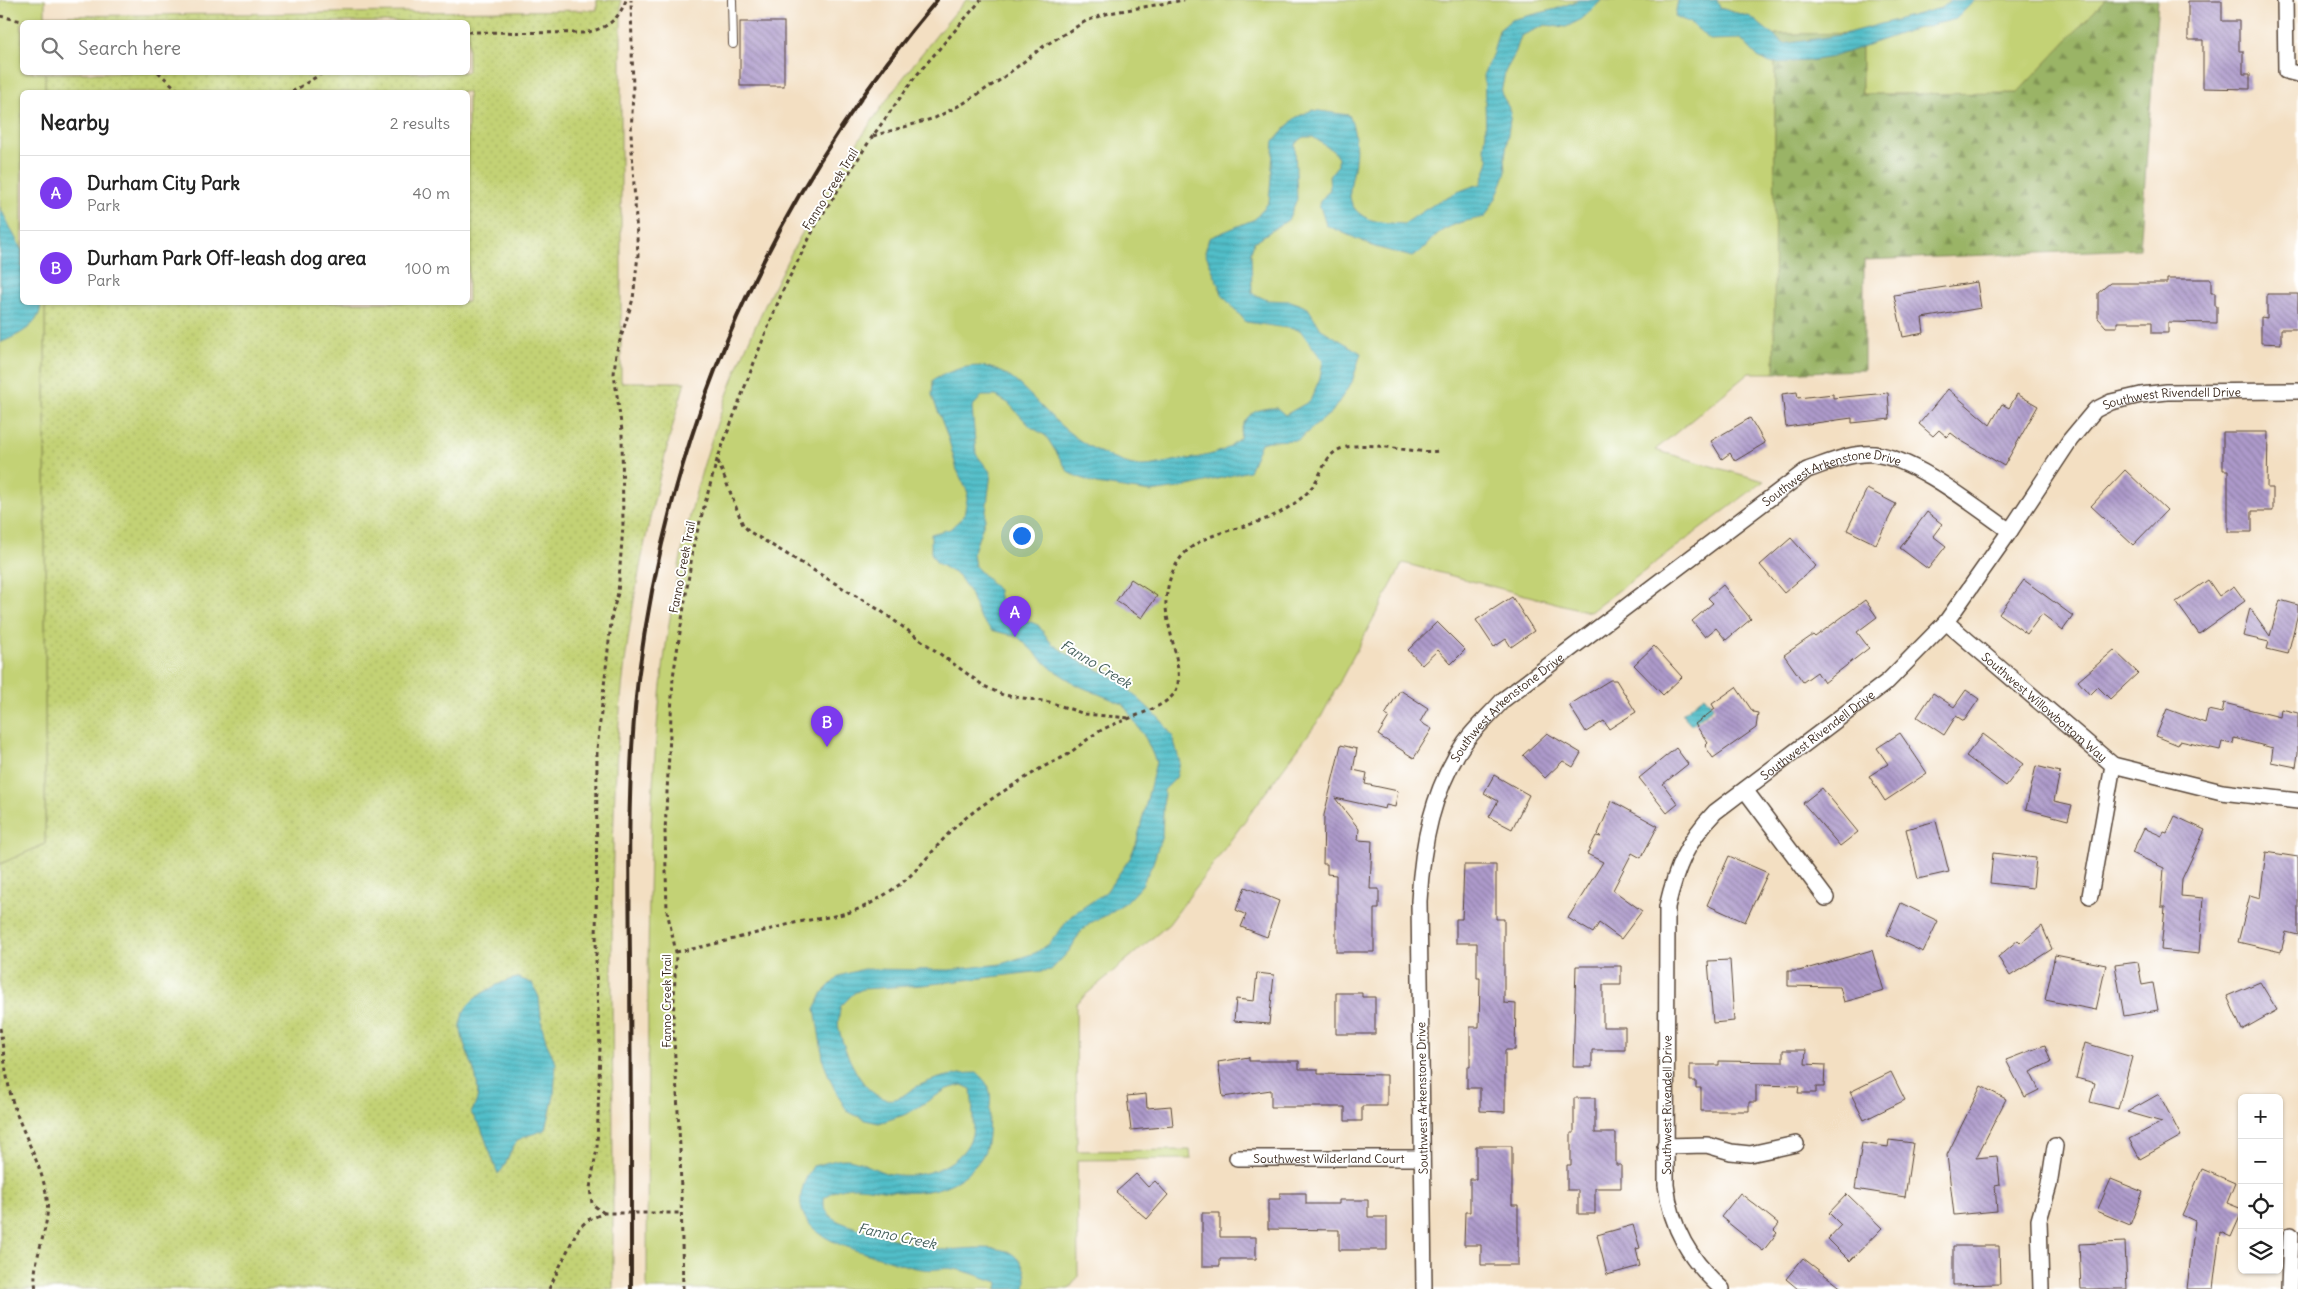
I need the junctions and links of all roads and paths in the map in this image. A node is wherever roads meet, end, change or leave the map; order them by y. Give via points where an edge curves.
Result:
1 (626, 0) edge
2 (631, 0) edge
3 (732, 0) edge
4 (981, 0) edge
5 (1184, 0) edge
6 (2285, 0) edge
7 (0, 16) edge
8 (20, 21) edge
9 (470, 32) edge
10 (733, 44) dead end
11 (2292, 72) edge
12 (161, 75) edge
13 (319, 75) edge
14 (178, 90) edge
15 (295, 90) edge
16 (872, 137) junction
17 (2298, 391) edge
18 (1439, 451) dead end
19 (717, 460) junction
20 (2010, 531) junction
21 (1946, 622) junction
22 (1130, 718) junction
23 (2113, 766) junction
24 (1745, 790) junction
25 (2298, 801) edge
26 (2090, 896) dead end
27 (1826, 898) dead end
28 (676, 952) junction
29 (0, 1028) edge
30 (1796, 1144) dead end
31 (1666, 1146) junction
32 (2055, 1146) dead end
33 (1236, 1158) dead end
34 (1422, 1158) junction
35 (681, 1212) junction
36 (604, 1214) junction
37 (2291, 1236) dead end
38 (36, 1289) edge
39 (549, 1289) edge
40 (682, 1289) edge
41 (1424, 1289) edge
42 (1722, 1289) edge
43 (2041, 1289) edge
44 (2289, 1289) edge

1 - 9 path via 615,20 594,31
2 - 36 path via 631,133 638,255 633,299 616,352 614,374 622,430 623,526 618,593 612,614 596,757 596,972 600,1047 597,1148 590,1188 592,1204
3 - 10 lane
4 - 16 path, Fanno Creek Trail via 915,77
5 - 16 path via 1109,13 1086,21 1044,46 964,103 935,118
6 - 11 street
7 - 8 path
12 - 14 path
13 - 15 path
16 - 19 path, Fanno Creek Trail via 817,223 783,290
17 - 20 street, Southwest Rivendell Drive via 2167,392 2111,402 2095,410 2070,440
18 - 22 path via 1347,447 1332,454 1314,485 1286,509 1207,537 1185,552 1168,585 1166,611 1178,669 1176,693
19 - 22 path via 743,525 750,532 881,611 984,686 1003,695 1049,702 1085,714
19 - 28 path, Fanno Creek Trail via 694,543 672,677 665,831 667,911
20 - 21 street, Southwest Rivendell Drive
20 - 34 street, Southwest Arkenstone Drive via 1912,465 1874,454 1840,458 1808,470 1503,700 1465,743 1441,788 1428,824 1421,862
21 - 23 street, Southwest Willowbottom Way
21 - 24 street, Southwest Rivendell Drive via 1888,681
22 - 28 path via 1101,731 970,814 903,881 872,902 850,912 817,917
23 - 25 street, Southwest Willowbottom Way via 2222,792
23 - 26 street
24 - 27 street
24 - 31 street, Southwest Rivendell Drive via 1698,830 1679,866 1666,906
28 - 35 path, Fanno Creek Trail via 674,1023
29 - 38 path via 13,1104 48,1202 45,1236 36,1269
30 - 31 street via 1750,1154 1707,1145
31 - 42 street, Southwest Rivendell Drive via 1666,1186 1675,1226 1698,1263
32 - 43 street via 2039,1220
33 - 34 street, Southwest Wilderland Court
34 - 41 street, Southwest Arkenstone Drive
35 - 36 path
35 - 40 path, Fanno Creek Trail
36 - 39 path via 596,1215 580,1226
37 - 44 street

